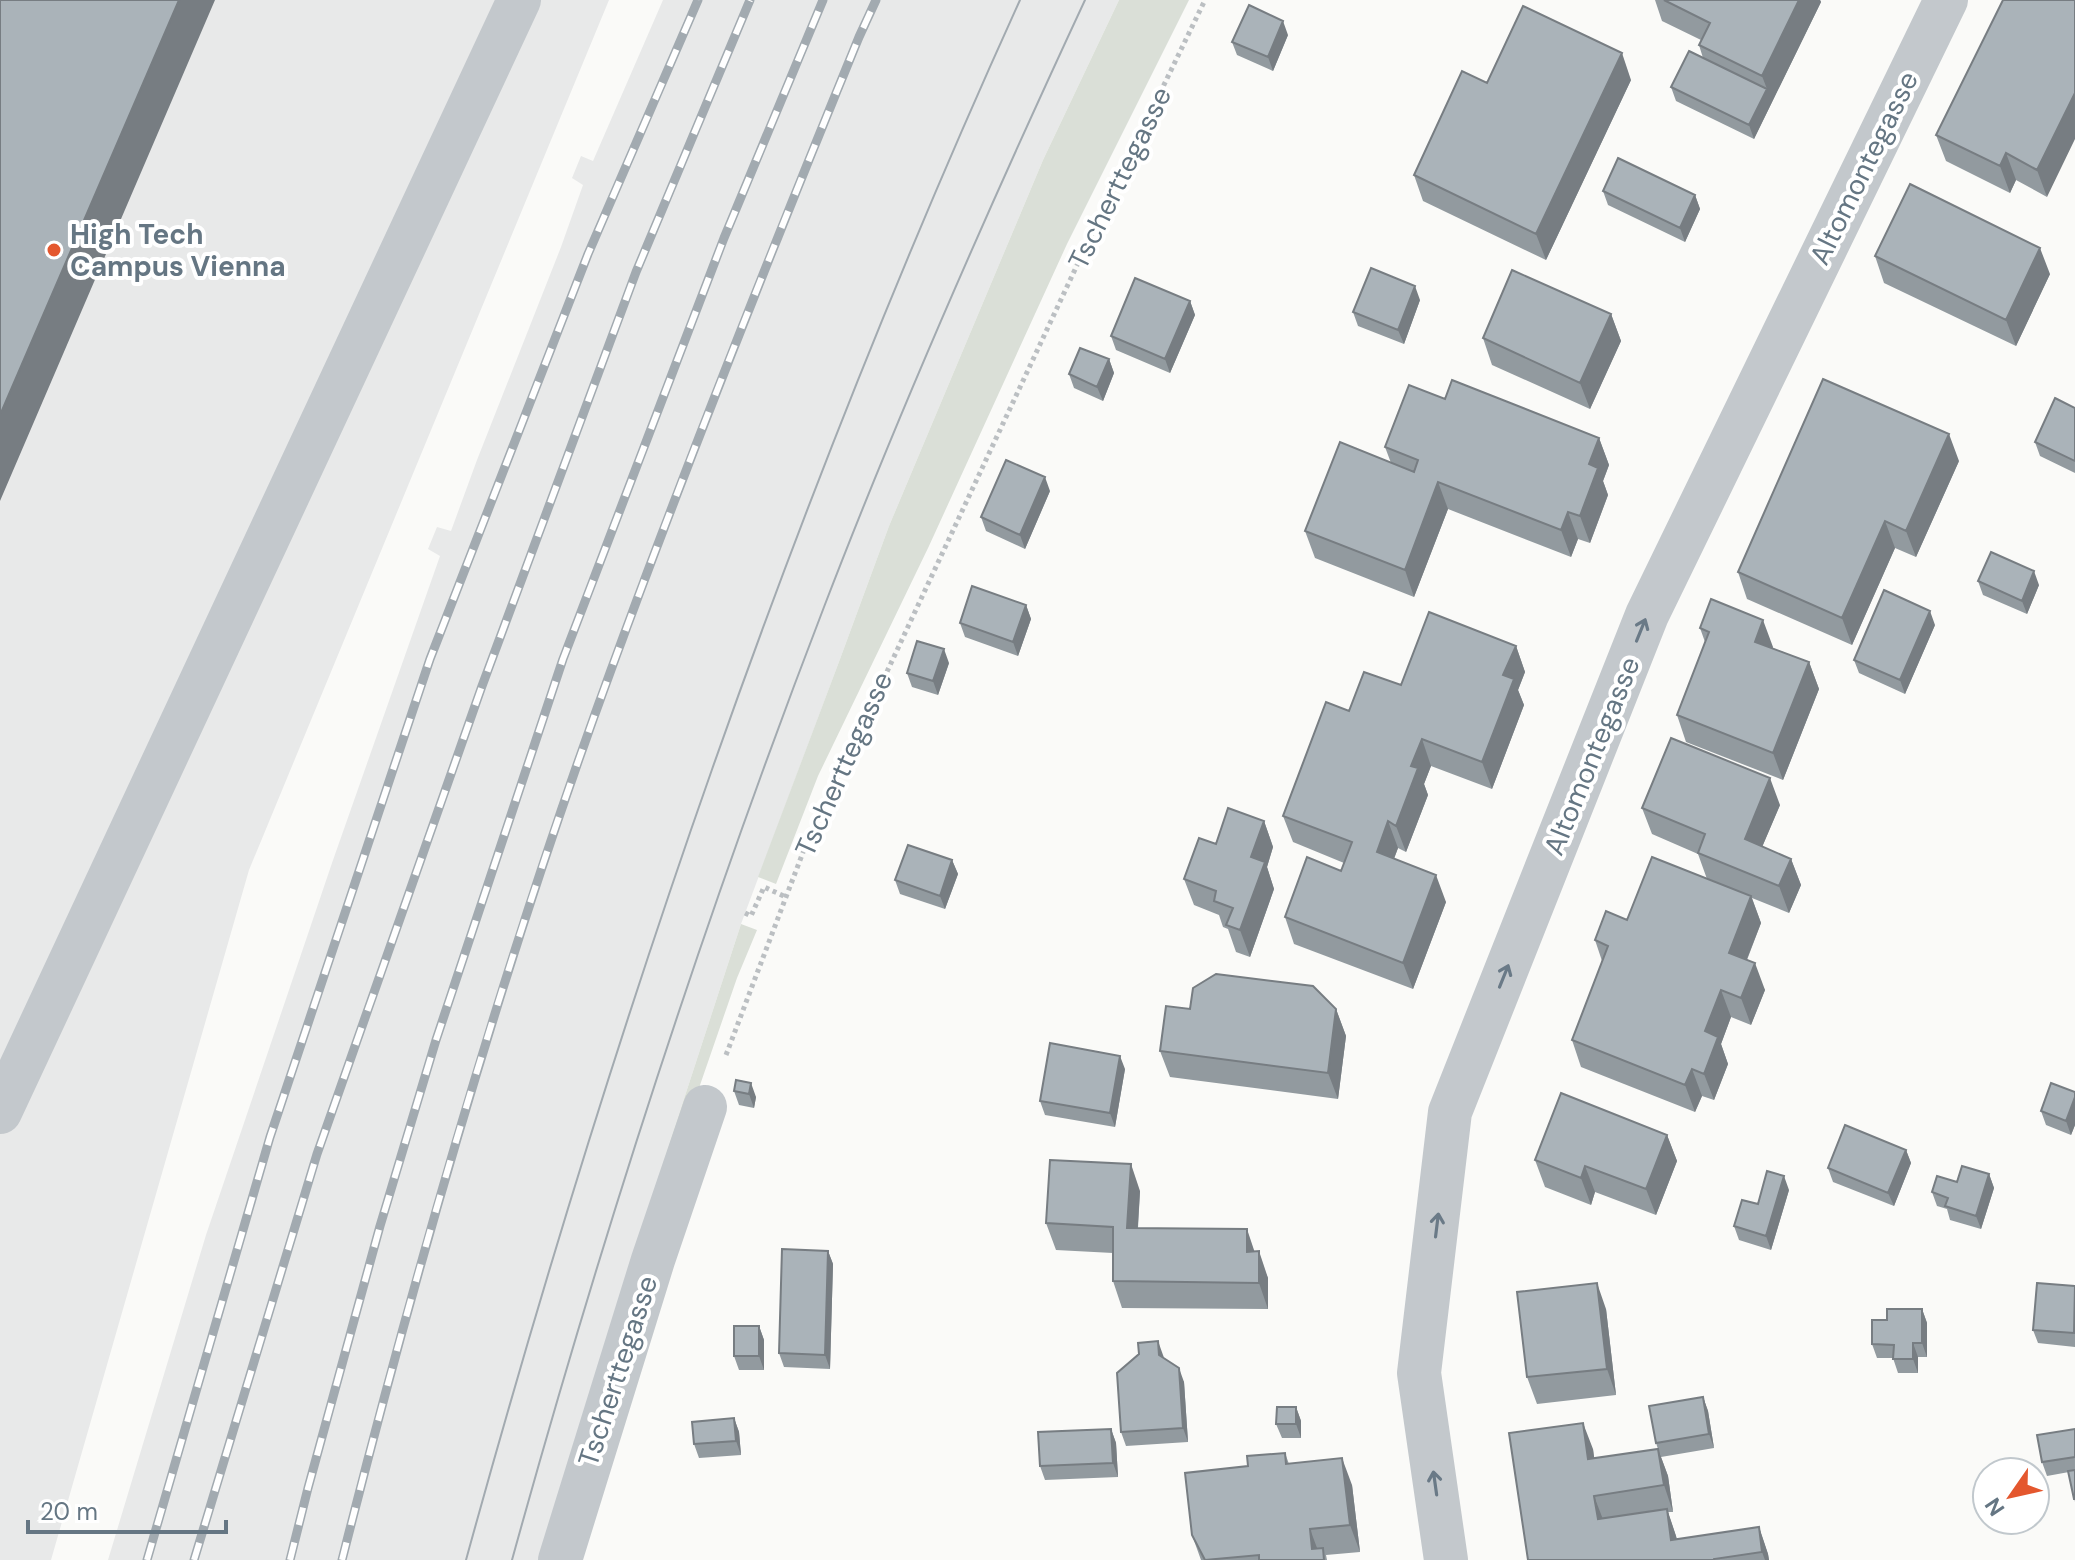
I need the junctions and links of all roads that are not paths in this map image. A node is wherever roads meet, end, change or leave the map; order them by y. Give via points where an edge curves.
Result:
1 (519, 0) edge
2 (1946, 0) edge
3 (705, 1107) road end
4 (0, 1112) edge
5 (560, 1560) edge
6 (1446, 1560) edge

1 - 4 street
6 -> 2 street, Altomontegasse via 1419,1373 1450,1112 1647,615
3 - 5 street, Tscherttegasse

